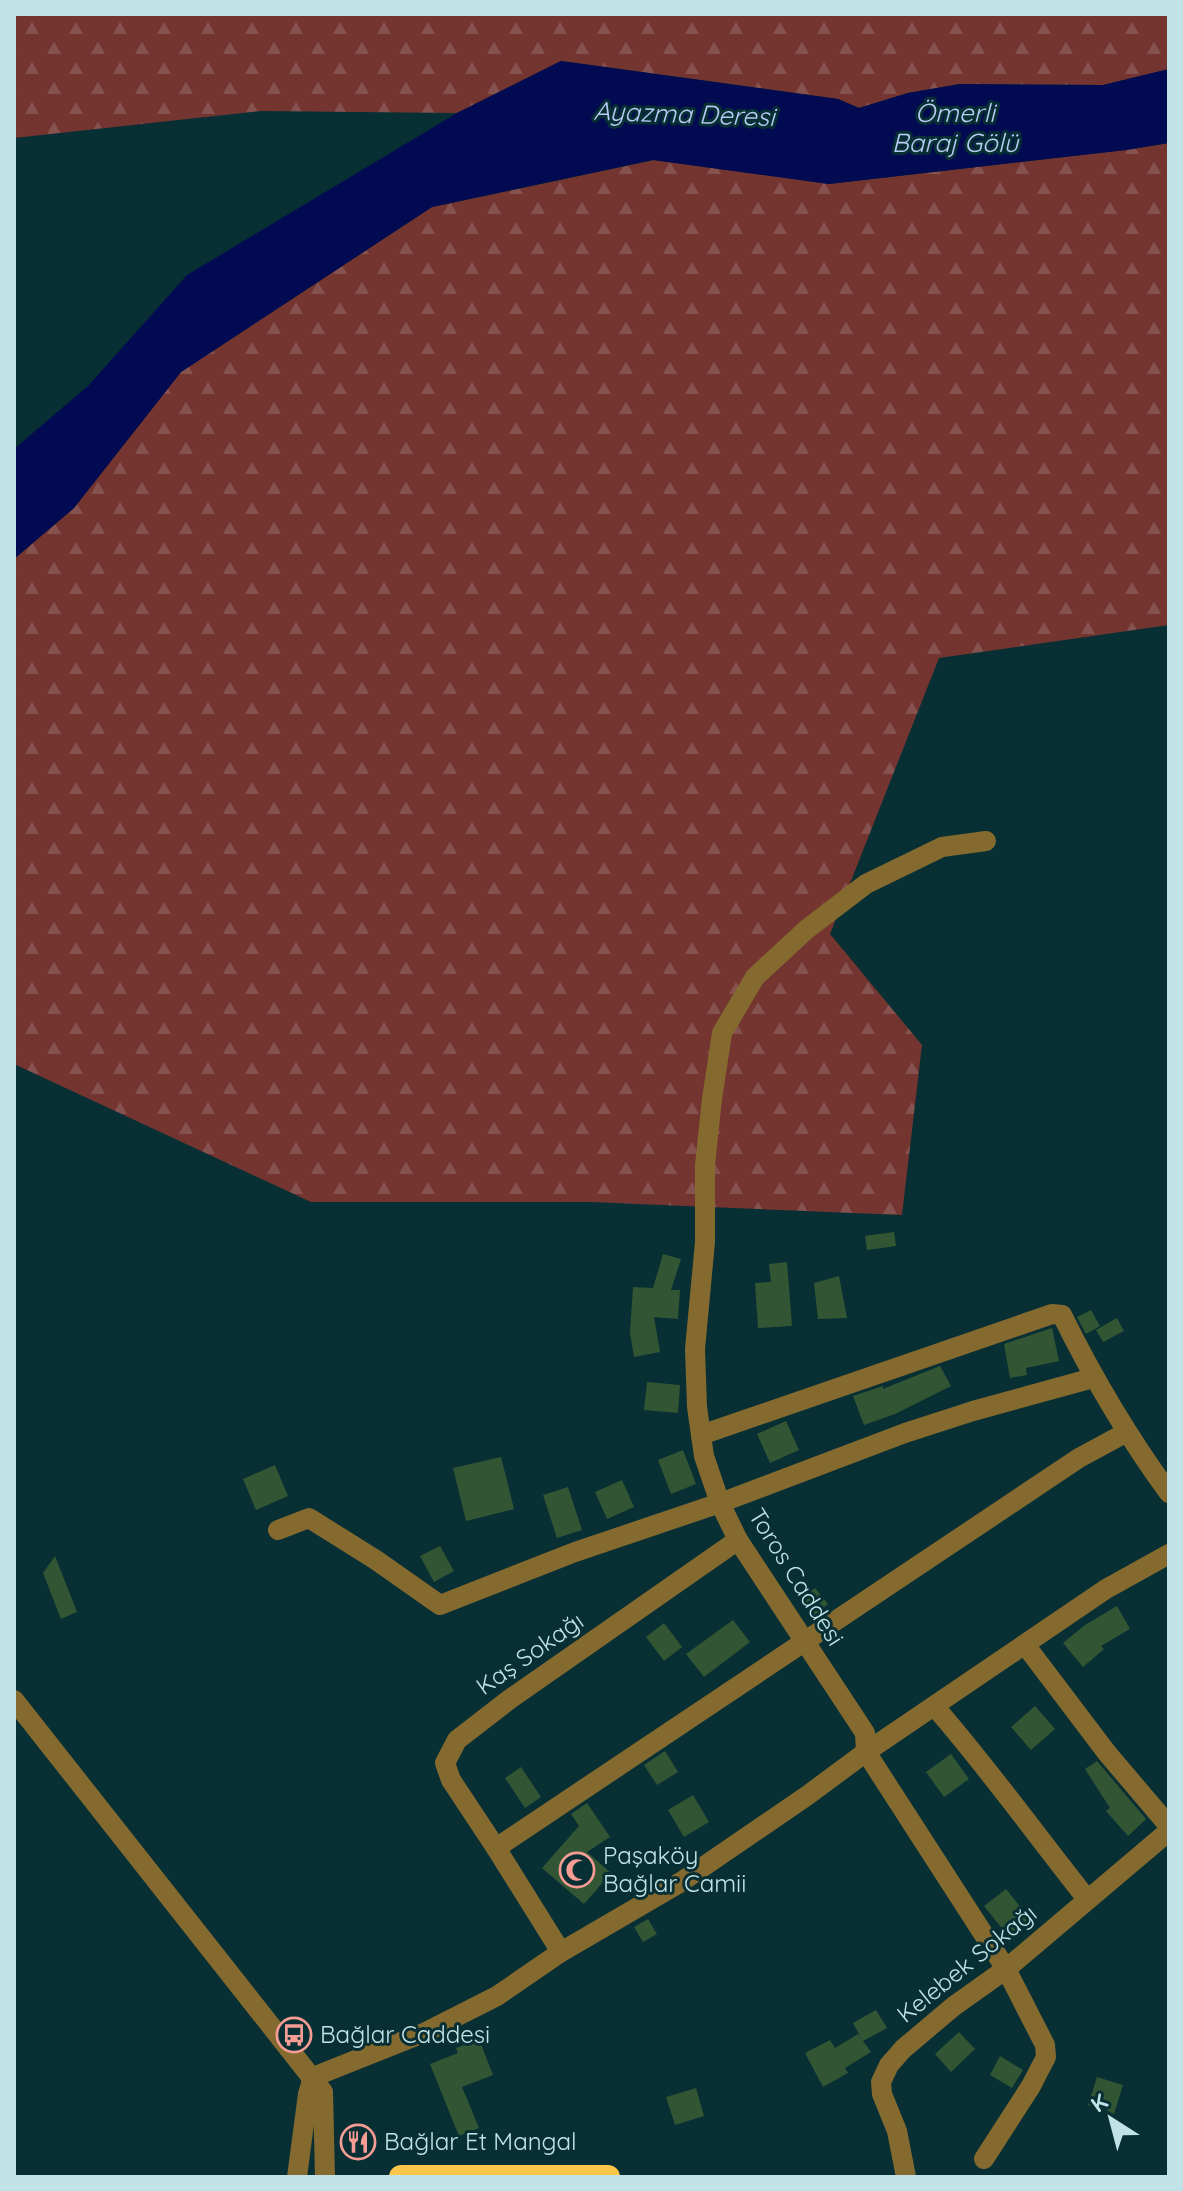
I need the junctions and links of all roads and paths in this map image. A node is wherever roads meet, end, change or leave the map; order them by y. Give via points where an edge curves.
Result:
1 (986, 841) dead end
2 (1093, 1378) junction
3 (1127, 1432) junction
4 (701, 1435) junction
5 (1169, 1493) edge
6 (720, 1503) junction
7 (278, 1530) dead end
8 (738, 1540) junction
9 (1169, 1554) edge
10 (806, 1642) junction
11 (1026, 1646) junction
12 (14, 1700) edge
13 (935, 1707) junction
14 (866, 1752) junction
15 (1169, 1828) edge
16 (496, 1848) junction
17 (1087, 1899) junction
18 (561, 1952) junction
19 (1006, 1969) junction
20 (313, 2077) junction
21 (984, 2159) dead end
22 (297, 2177) edge
23 (325, 2177) edge
24 (401, 2177) edge
25 (608, 2177) edge
26 (906, 2177) edge

1 - 4 street via 942,847 866,884 755,977 722,1033 705,1165 705,1242 695,1349
2 - 3 street
2 - 4 street via 1062,1315 1052,1314
2 - 6 street via 905,1433
3 - 5 street
3 - 10 street via 1079,1458
4 - 6 street
6 - 7 street, Toros Caddesi via 440,1605 309,1518
6 - 8 street, Toros Caddesi
8 - 10 street, Toros Caddesi
8 - 16 street, Kaş Sokağı via 457,1740 445,1763 451,1780
9 - 11 street via 1106,1589
10 - 14 street, Toros Caddesi via 865,1733
10 - 16 street
11 - 13 street
11 - 15 street
12 - 20 street
13 - 14 street
13 - 17 street via 988,1767
14 - 18 street via 681,1882
14 - 19 street, Toros Caddesi
15 - 17 street, Kelebek Sokağı
16 - 18 street, Kaş Sokağı
17 - 19 street, Kelebek Sokağı
18 - 20 street via 460,2017
19 - 21 street, Toros Caddesi via 1045,2045 1046,2057
19 - 26 street, Kelebek Sokağı via 954,2006 889,2065 882,2094 897,2131
20 - 22 street
20 - 23 street via 323,2092
24 - 25 highway

